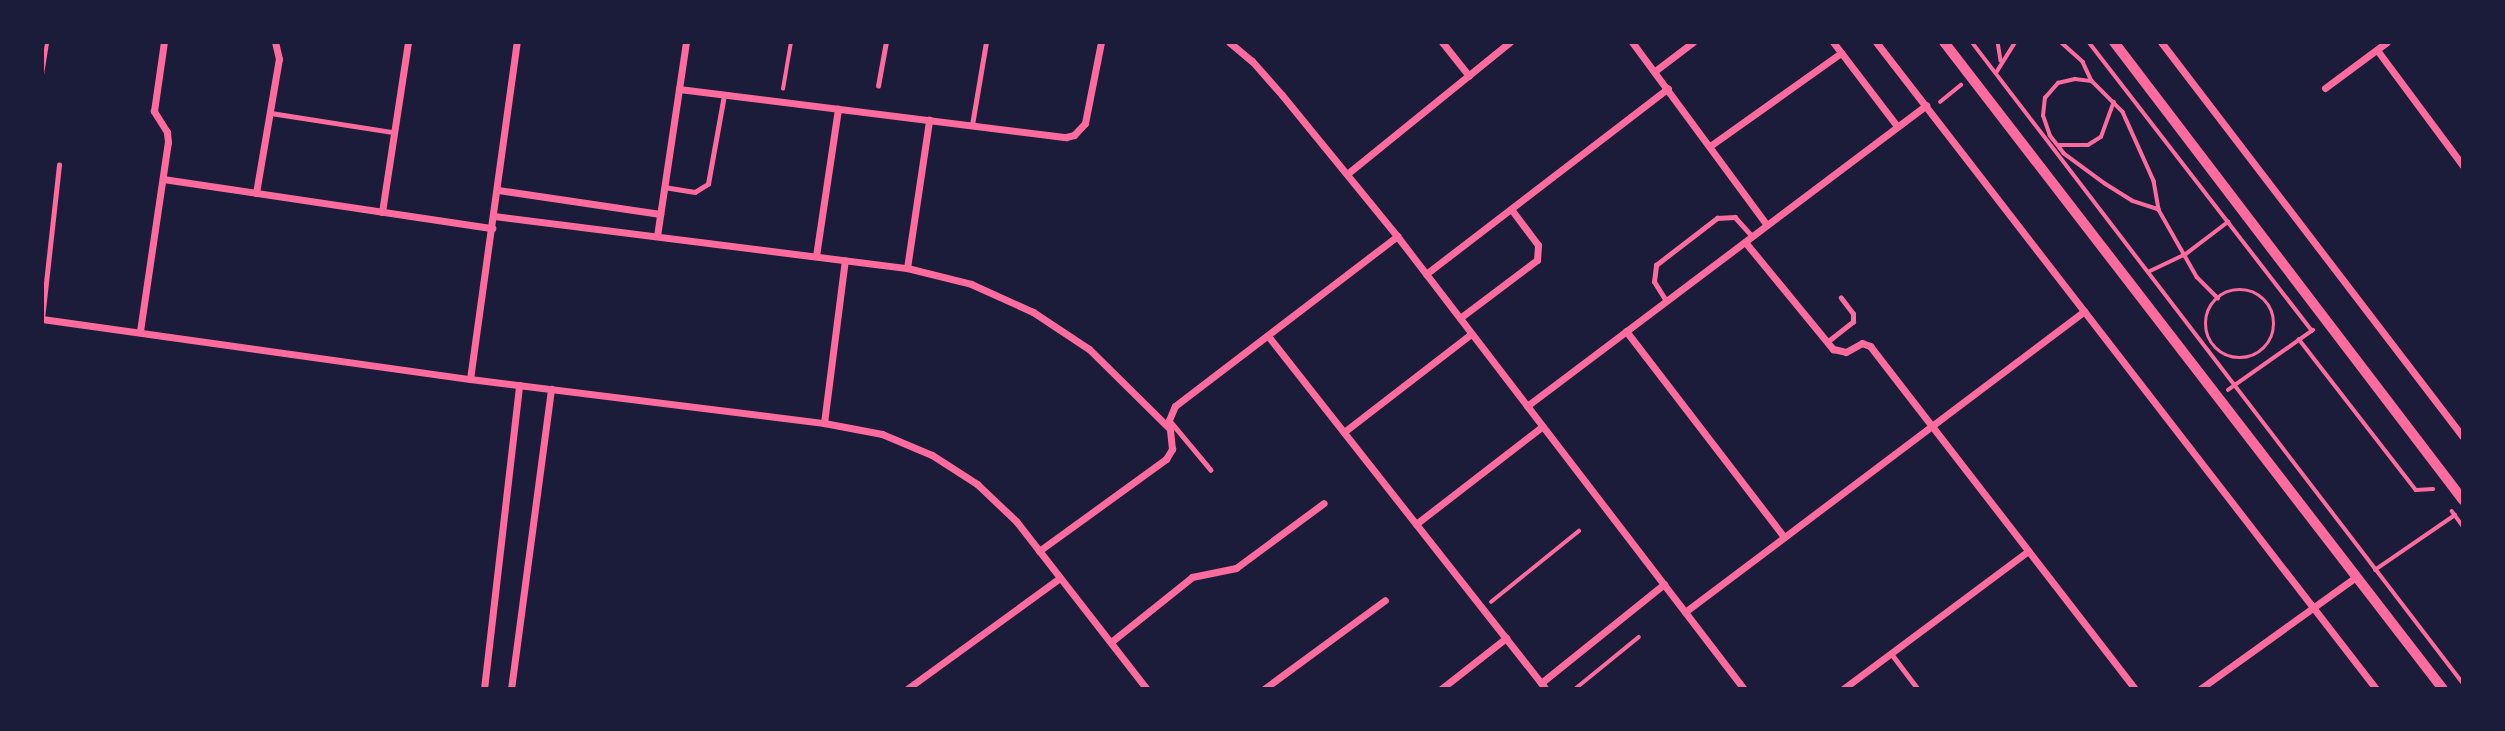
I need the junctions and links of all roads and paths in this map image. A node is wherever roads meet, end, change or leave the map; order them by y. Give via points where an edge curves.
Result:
1 (47, 42) edge
2 (164, 42) edge
3 (275, 42) edge
4 (408, 42) edge
5 (517, 42) edge
6 (686, 42) edge
7 (791, 42) edge
8 (886, 42) edge
9 (986, 42) edge
10 (1101, 42) edge
11 (1228, 42) edge
12 (1442, 42) edge
13 (1510, 42) edge
14 (1632, 42) edge
15 (1693, 42) edge
16 (1833, 42) edge
17 (1876, 42) edge
18 (1944, 42) edge
19 (1972, 42) edge
20 (1998, 42) edge
21 (2015, 42) edge
22 (2061, 42) edge
23 (2089, 42) edge
24 (2114, 42) edge
25 (2161, 42) edge
26 (2387, 42) edge
27 (2377, 50) junction
28 (1841, 53) junction
29 (2001, 62) junction
30 (1655, 71) junction
31 (1996, 73) junction
32 (42, 75) edge
33 (1469, 76) junction
34 (1971, 77) junction
35 (2092, 81) junction
36 (878, 86) dead end
37 (1668, 88) junction
38 (2325, 88) dead end
39 (679, 89) junction
40 (724, 95) junction
41 (781, 102) junction
42 (2114, 102) junction
43 (1928, 108) junction
44 (838, 109) junction
45 (270, 112) junction
46 (929, 120) junction
47 (972, 125) junction
48 (1897, 126) junction
49 (394, 132) junction
50 (2057, 145) junction
51 (1710, 146) junction
52 (60, 165) dead end
53 (2463, 166) edge
54 (1347, 174) junction
55 (163, 179) junction
56 (664, 187) junction
57 (498, 190) junction
58 (256, 193) junction
59 (1511, 209) junction
60 (2159, 210) junction
61 (382, 212) junction
62 (660, 214) junction
63 (494, 216) junction
64 (2228, 222) junction
65 (1767, 225) junction
66 (492, 228) junction
67 (657, 236) junction
68 (1397, 236) junction
69 (1752, 236) junction
70 (1745, 242) junction
71 (2186, 254) junction
72 (816, 256) junction
73 (845, 260) junction
74 (907, 268) junction
75 (2148, 272) junction
76 (1426, 274) junction
77 (1841, 298) dead end
78 (2218, 298) junction
79 (1666, 301) junction
80 (2084, 311) junction
81 (1460, 318) junction
82 (42, 319) edge
83 (2327, 322) junction
84 (140, 331) junction
85 (1626, 331) junction
86 (2312, 331) junction
87 (1471, 334) junction
88 (1268, 337) junction
89 (2300, 340) junction
90 (1828, 342) junction
91 (470, 379) junction
92 (519, 385) junction
93 (2234, 385) junction
94 (551, 389) junction
95 (2218, 397) junction
96 (1527, 406) junction
97 (824, 423) junction
98 (1169, 424) junction
99 (1543, 426) junction
100 (1931, 426) junction
101 (1344, 432) junction
102 (2463, 437) edge
103 (1211, 470) dead end
104 (2462, 496) edge
105 (2440, 497) dead end
106 (1324, 503) dead end
107 (2447, 506) dead end
108 (2463, 511) edge
109 (2455, 515) junction
110 (1416, 524) junction
111 (2463, 526) edge
112 (1579, 531) dead end
113 (1784, 537) junction
114 (1039, 551) junction
115 (2028, 551) junction
116 (2375, 570) junction
117 (1060, 578) junction
118 (2359, 579) junction
119 (1664, 584) junction
120 (1385, 600) dead end
121 (2314, 607) junction
122 (1482, 608) junction
123 (1685, 612) junction
124 (1639, 637) dead end
125 (1506, 639) junction
126 (1111, 642) junction
127 (1891, 653) junction
128 (2463, 683) edge
129 (1544, 686) edge
130 (484, 689) edge
131 (511, 689) edge
132 (907, 689) edge
133 (1147, 689) edge
134 (1264, 689) edge
135 (1441, 689) edge
136 (1574, 689) edge
137 (1744, 689) edge
138 (1843, 689) edge
139 (1918, 689) edge
140 (2135, 689) edge
141 (2200, 689) edge
142 (2376, 689) edge
143 (2443, 689) edge

1 - 32 path
2 - 55 street via 154,111 168,137
3 - 45 street via 279,59
4 - 49 street
5 - 57 street
6 - 39 street
7 - 41 path
8 - 36 lane
9 - 47 lane
10 - 47 street via 1085,123 1074,135
11 - 54 street via 1267,78
12 - 33 street
13 - 33 street
14 - 30 street
15 - 30 street
16 - 28 street
17 - 43 street
18 - 34 street
19 - 31 path
20 - 29 path
21 - 29 path
22 - 35 path via 2082,62
23 - 64 path
24 - 83 street
25 - 102 street
26 - 27 street
27 - 38 street
27 - 53 street
28 - 48 street
28 - 51 street
29 - 31 path
30 - 37 street
31 - 75 path
33 - 54 street
34 - 43 path
34 - 95 street
35 - 42 path
35 - 50 path via 2058,83 2045,98 2043,117
37 - 51 street
37 - 59 street
39 - 40 street
39 - 56 street
40 - 41 street
40 - 56 lane via 708,184 695,192
41 - 44 street
42 - 50 path via 2101,137 2088,145
42 - 60 path via 2123,112 2154,181
43 - 48 street
43 - 80 street
44 - 46 street
44 - 72 street
45 - 49 lane
45 - 58 street
46 - 47 street
46 - 74 street
48 - 65 street
49 - 61 street
50 - 60 path via 2105,184 2132,201
51 - 65 street
52 - 82 lane
54 - 68 street
55 - 58 street
55 - 84 street
56 - 62 street
57 - 62 street
57 - 63 street
58 - 61 street
59 - 76 street
59 - 81 street via 1538,245 1537,260
60 - 71 path
61 - 66 street
62 - 67 street
63 - 66 street
63 - 67 street
64 - 71 path
64 - 86 path
65 - 69 street
66 - 91 street
67 - 72 street
68 - 76 street
68 - 88 street
69 - 70 street
69 - 79 lane via 1735,217 1717,218 1656,265 1654,282
70 - 79 street
70 - 90 street
71 - 75 path
71 - 78 path via 2197,277
72 - 73 street
73 - 74 street
73 - 97 street
74 - 98 street via 971,284 1062,329 1115,371
75 - 93 path
76 - 81 street
77 - 90 lane via 1853,314 1853,322
78 - 78 path via 2205,325 2209,342 2236,359 2267,347 2274,313 2267,300 2240,288
79 - 85 street
80 - 100 street
80 - 121 street
81 - 87 street
82 - 84 street
83 - 86 path
83 - 104 street
84 - 91 street
85 - 96 street
85 - 113 street
86 - 89 path
87 - 96 street
87 - 101 street
88 - 98 street via 1175,406
88 - 101 street
89 - 93 path
89 - 105 path via 2416,490 2432,487
90 - 100 street via 1841,353 1862,343 1870,346
91 - 92 street
92 - 94 street
92 - 130 street
93 - 95 path
93 - 116 path
94 - 97 street
94 - 131 street
95 - 118 street
96 - 99 street
97 - 114 street via 882,434 932,455 977,484
98 - 103 lane
98 - 114 street via 1173,444 1166,459
99 - 110 street
99 - 119 street
100 - 113 street
100 - 115 street
101 - 110 street
106 - 126 street via 1236,568 1192,577
107 - 109 path
108 - 109 path
109 - 111 path
109 - 116 path
110 - 122 street
112 - 122 path
113 - 123 street
114 - 117 street
115 - 127 street
115 - 140 street
116 - 118 path
116 - 128 path
117 - 126 street
117 - 132 street
118 - 121 street
118 - 143 street
119 - 123 street
119 - 129 street
120 - 134 street
121 - 141 street
121 - 142 street
122 - 125 street
123 - 137 street
124 - 136 path
125 - 129 street
125 - 135 street
126 - 133 street
127 - 138 street
127 - 139 lane

